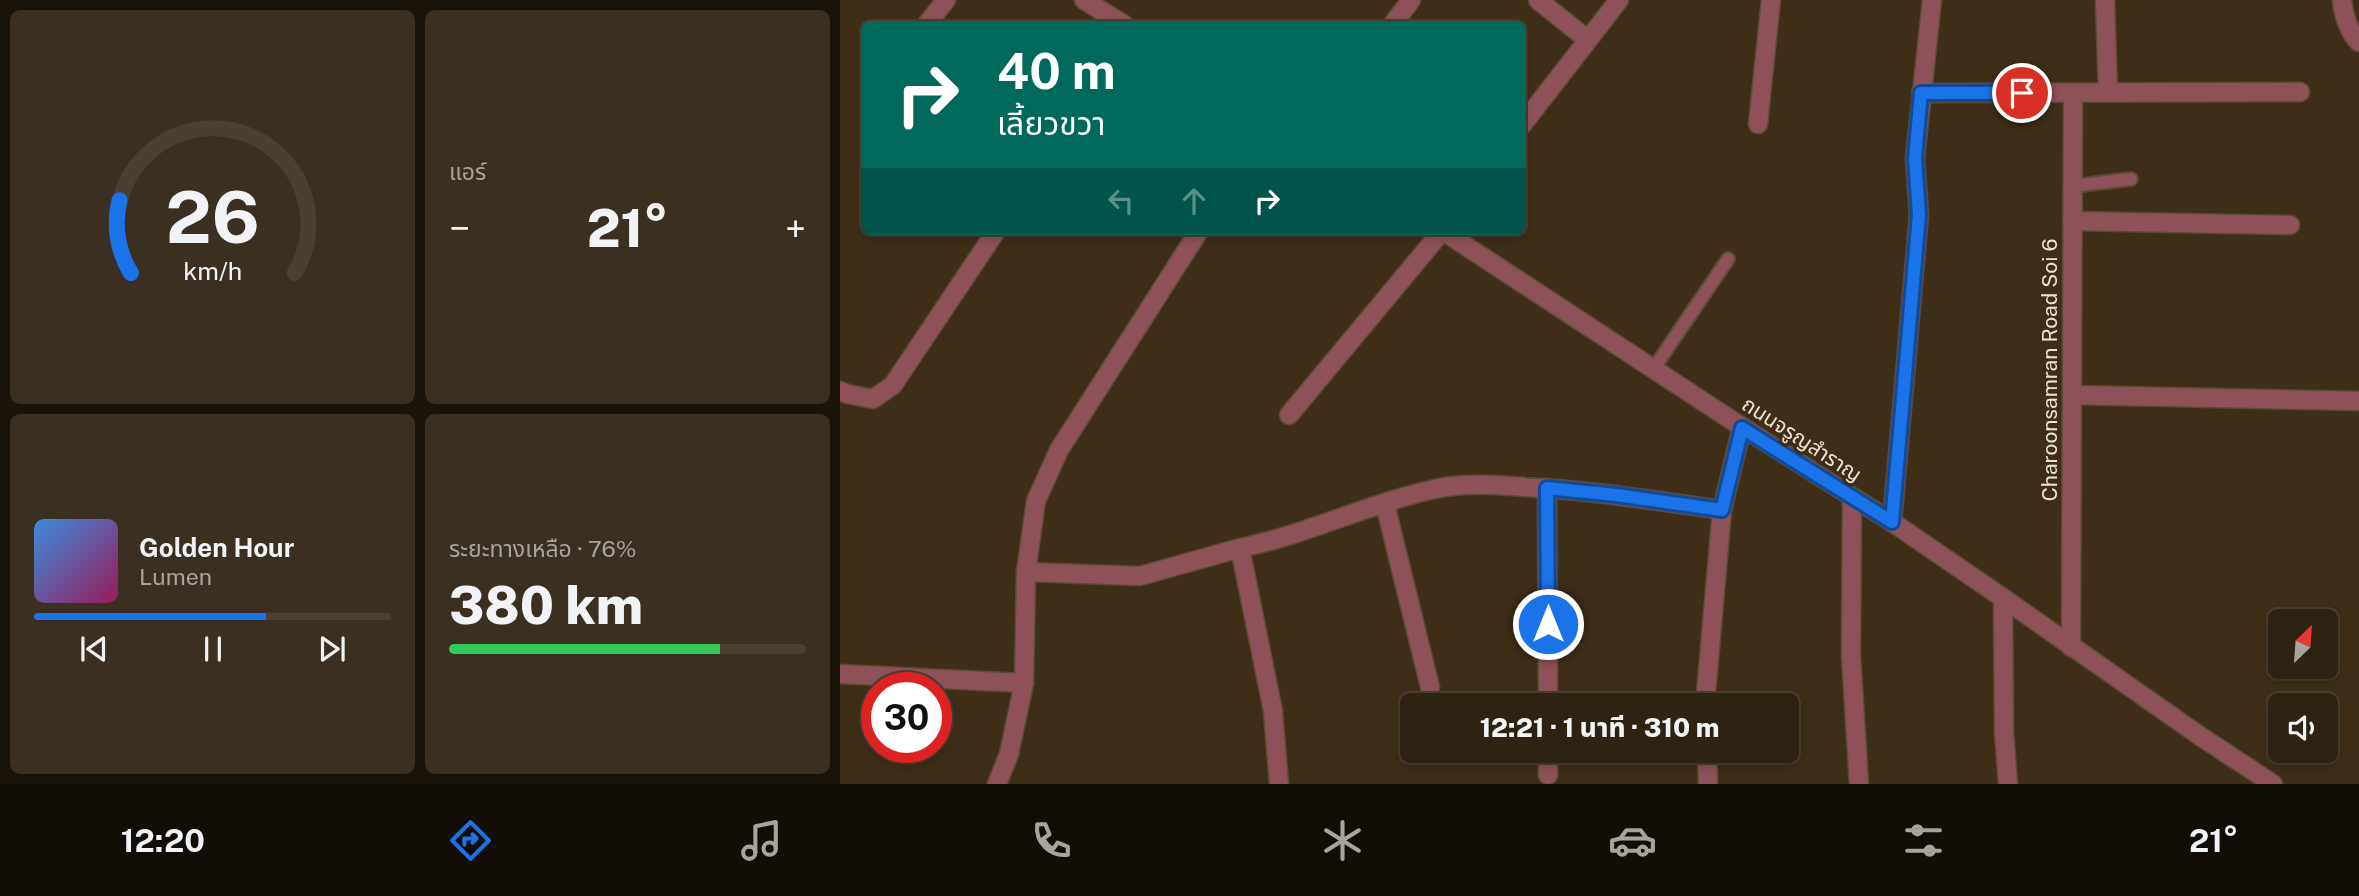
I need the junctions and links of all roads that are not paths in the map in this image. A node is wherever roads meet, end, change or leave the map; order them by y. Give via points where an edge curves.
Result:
1 (946, 0) edge
2 (1084, 0) edge
3 (1411, 0) edge
4 (1538, 0) edge
5 (1619, 0) edge
6 (1771, 0) edge
7 (1932, 0) edge
8 (2105, 0) edge
9 (2342, 0) edge
10 (930, 21) edge
11 (1118, 21) edge
12 (1394, 21) edge
13 (1588, 40) junction
14 (2359, 42) edge
15 (2108, 92) junction
16 (2300, 92) dead end
17 (1921, 93) junction
18 (2073, 93) junction
19 (1526, 120) edge
20 (1758, 124) dead end
21 (2132, 179) dead end
22 (2073, 186) junction
23 (2072, 221) junction
24 (2290, 225) dead end
25 (993, 235) edge
26 (1196, 235) edge
27 (1439, 235) edge
28 (1448, 235) edge
29 (1728, 259) dead end
30 (1654, 368) junction
31 (840, 391) edge
32 (2072, 396) junction
33 (2359, 401) edge
34 (1289, 415) dead end
35 (1742, 428) junction
36 (1547, 488) junction
37 (1852, 498) junction
38 (1385, 504) junction
39 (1722, 510) junction
40 (1892, 522) junction
41 (1240, 548) junction
42 (1026, 572) junction
43 (2003, 598) junction
44 (2071, 647) junction
45 (840, 674) edge
46 (1024, 683) junction
47 (1430, 687) dead end
48 (1548, 693) edge
49 (1706, 693) edge
50 (1548, 763) edge
51 (1707, 763) edge
52 (1549, 775) dead end
53 (997, 784) edge
54 (1279, 784) edge
55 (1708, 784) edge
56 (1859, 784) edge
57 (2008, 784) edge
58 (2273, 784) edge

1 - 10 street
2 - 11 street
3 - 12 street
4 - 13 street
5 - 13 street
6 - 20 street
7 - 17 street
8 - 15 street
9 - 14 street
13 - 19 street
15 - 16 street
15 - 18 street
17 - 18 street
17 - 40 street via 1915,158 1919,215
18 - 22 street, Charoonsamran Road Soi 6
21 - 22 lane
22 - 23 street, Charoonsamran Road Soi 6
23 - 24 street
23 - 32 street, Charoonsamran Road Soi 6
25 - 31 street via 893,385 873,399
26 - 42 street via 1059,450 1036,501
27 - 34 street
28 - 30 street, ถนนจรูญสำราญ
29 - 30 lane
30 - 35 street, ถนนจรูญสำราญ
32 - 33 street
32 - 44 street, Charoonsamran Road Soi 6
35 - 37 street, ถนนจรูญสำราญ
35 - 39 street
36 - 38 street via 1475,484 1445,487
36 - 39 street
36 - 48 street
37 - 40 street, ถนนจรูญสำราญ
37 - 56 street via 1851,656
38 - 41 street
38 - 47 street
39 - 49 street
40 - 43 street, ถนนจรูญสำราญ
41 - 42 street via 1140,576
41 - 54 street via 1273,711
42 - 46 street
43 - 44 street, ถนนจรูญสำราญ
43 - 57 street
44 - 58 street, ถนนจรูญสำราญ
45 - 46 street
46 - 53 street via 1010,754
50 - 52 street
51 - 55 street

